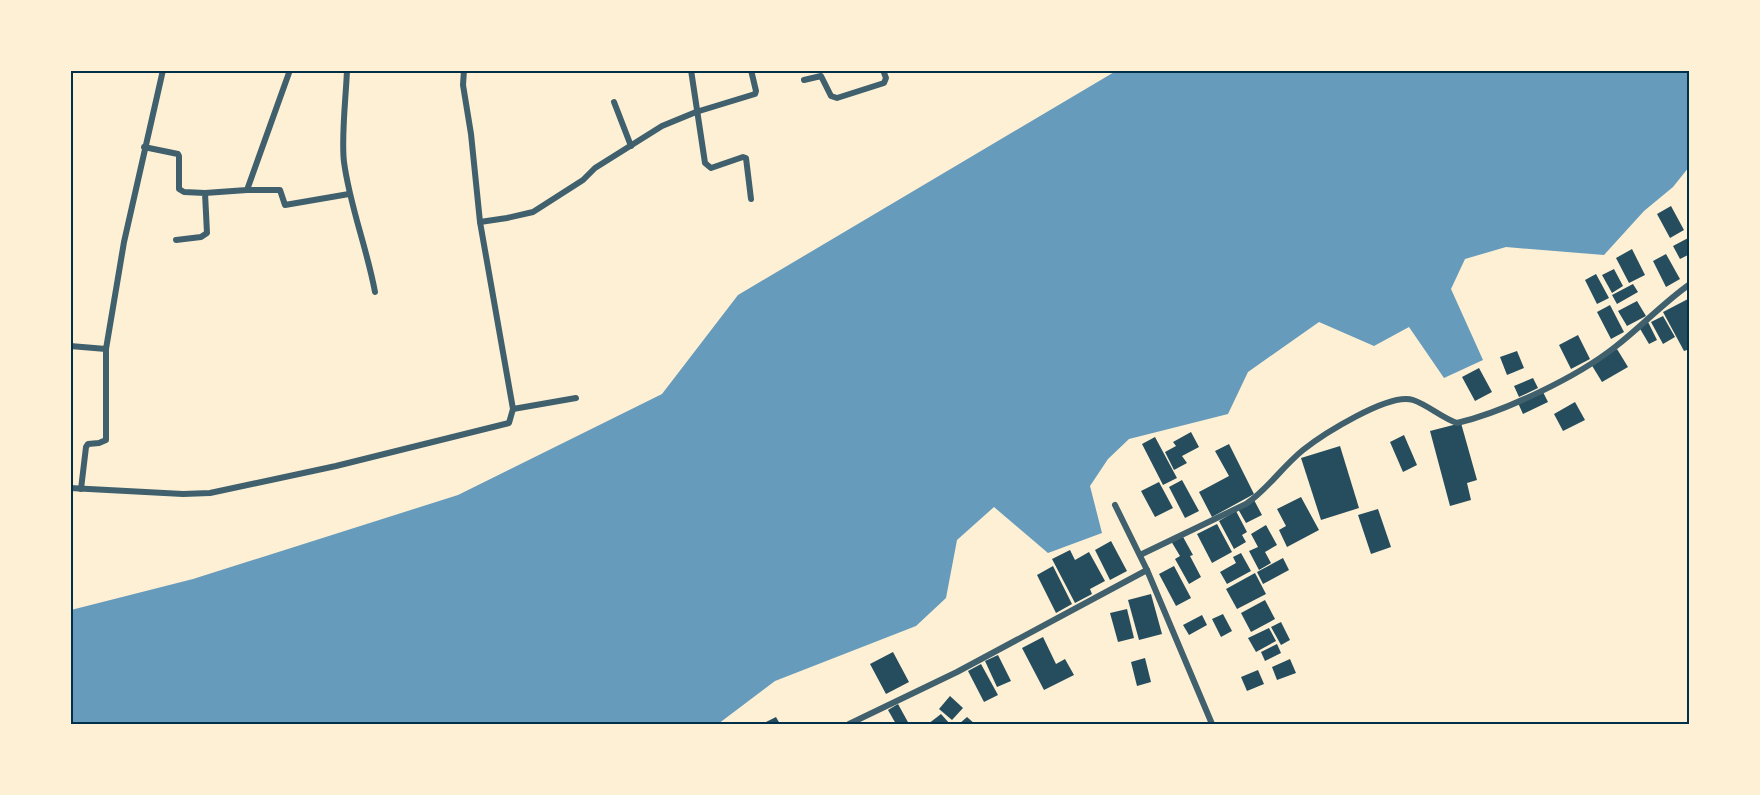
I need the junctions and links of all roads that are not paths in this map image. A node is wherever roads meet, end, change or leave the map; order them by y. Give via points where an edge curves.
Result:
1 (163, 70) edge
2 (290, 70) edge
3 (347, 70) edge
4 (464, 70) edge
5 (691, 70) edge
6 (751, 70) edge
7 (883, 70) edge
8 (804, 80) dead end
9 (614, 102) dead end
10 (696, 112) junction
11 (631, 146) junction
12 (144, 147) junction
13 (247, 190) junction
14 (205, 193) junction
15 (349, 194) junction
16 (751, 199) dead end
17 (480, 222) junction
18 (176, 240) dead end
19 (1689, 284) edge
20 (375, 292) dead end
21 (70, 346) edge
22 (106, 349) junction
23 (576, 398) dead end
24 (513, 409) junction
25 (70, 488) edge
26 (81, 489) junction
27 (1115, 505) dead end
28 (1140, 555) junction
29 (1147, 570) junction
30 (849, 724) edge
31 (1212, 724) edge

1 - 12 street
2 - 13 street
3 - 15 street via 344,159
4 - 17 street
5 - 10 street
6 - 10 street via 755,94
7 - 8 street via 884,83 837,98 831,96 821,75
9 - 11 street
10 - 11 street via 662,126
10 - 16 street via 705,163 711,168 746,158
11 - 17 street via 533,212
12 - 14 street via 178,154 179,189
12 - 22 street
13 - 14 street
13 - 15 street via 280,190 285,205
14 - 18 street via 207,233
15 - 20 street via 369,257
17 - 24 street
19 - 28 street via 1615,347 1544,389 1460,423 1413,400 1388,402 1333,428 1301,451 1246,504
21 - 22 street
22 - 26 street via 106,440 86,447
23 - 24 street
24 - 26 street via 511,420 504,425 210,493
25 - 26 street
27 - 28 street
28 - 29 street
29 - 30 street via 957,672
29 - 31 street

